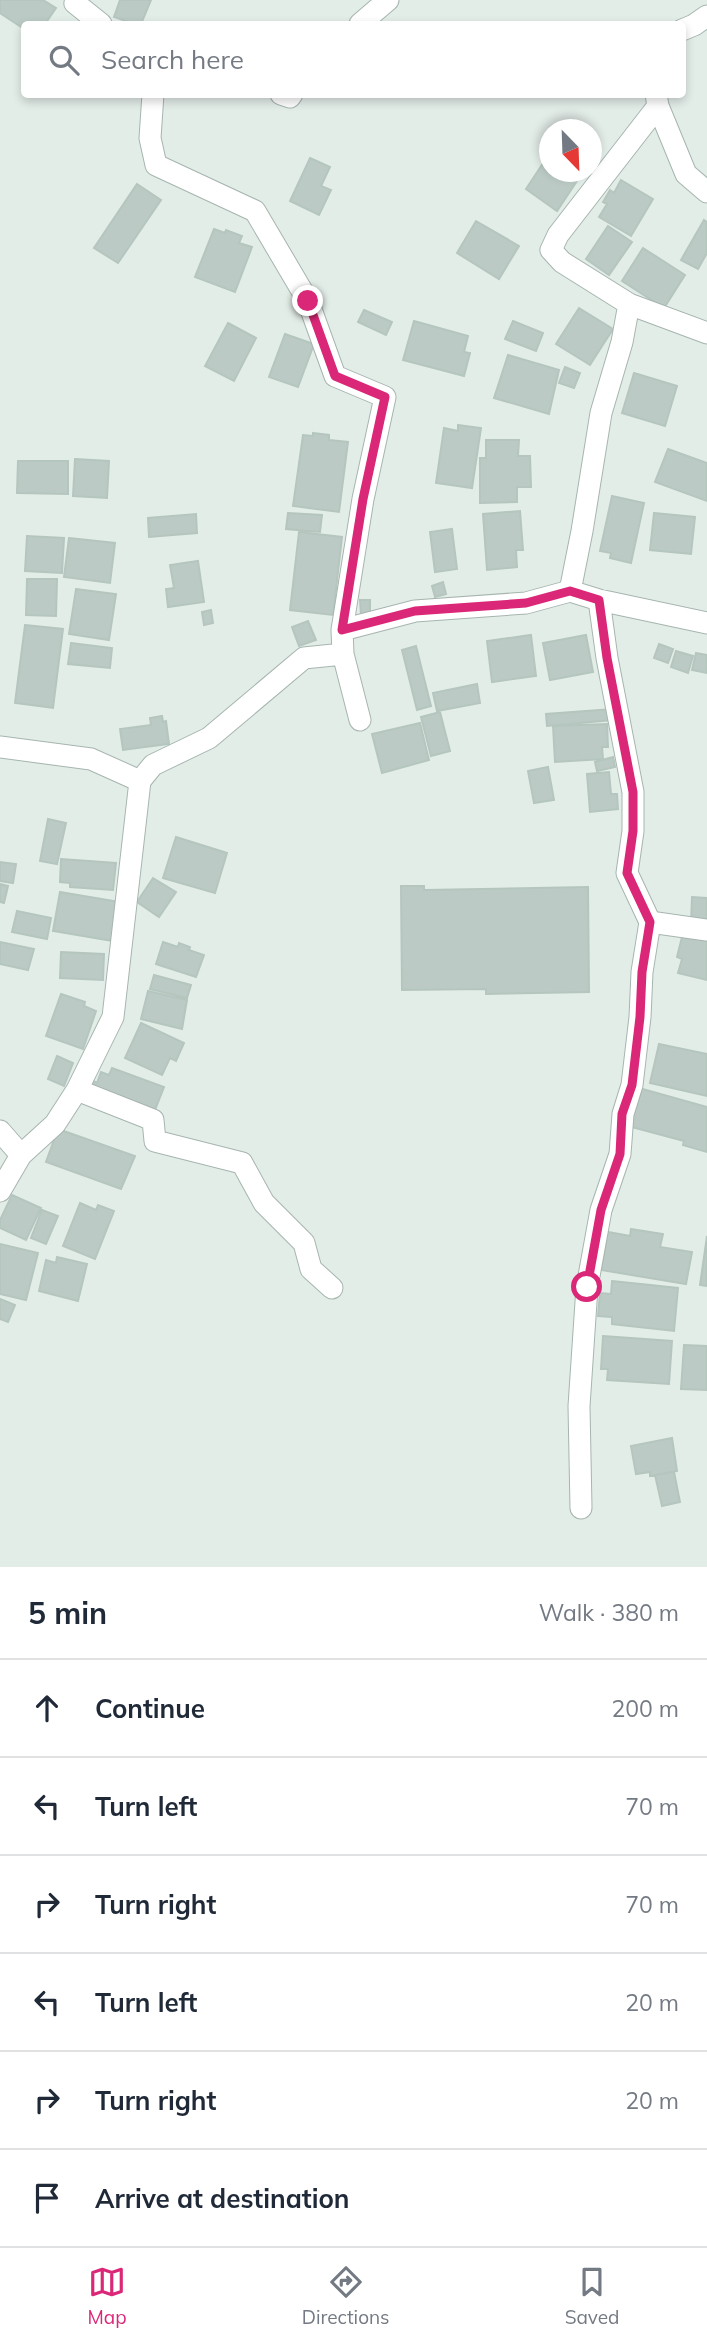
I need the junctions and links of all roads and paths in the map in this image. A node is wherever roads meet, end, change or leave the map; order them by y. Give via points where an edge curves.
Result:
1 (76, 0) edge
2 (388, 0) edge
3 (707, 16) edge
4 (97, 21) edge
5 (364, 21) edge
6 (686, 28) edge
7 (153, 98) edge
8 (657, 100) edge
9 (707, 192) edge
10 (629, 304) junction
11 (707, 332) edge
12 (570, 591) junction
13 (599, 600) junction
14 (707, 623) edge
15 (342, 630) junction
16 (343, 654) junction
17 (360, 720) dead end
18 (0, 747) edge
19 (139, 781) junction
20 (650, 922) junction
21 (707, 930) edge
22 (78, 1090) junction
23 (0, 1131) edge
24 (21, 1155) junction
25 (0, 1191) edge
26 (332, 1288) dead end
27 (581, 1508) dead end

1 - 4 street
2 - 5 street
3 - 6 street
7 - 15 street via 150,138 156,165 255,211 308,301 335,376 385,397
8 - 9 street via 685,174
8 - 10 street via 551,250 562,262
10 - 11 street
10 - 12 street via 601,413
12 - 13 street
12 - 15 street via 526,603 415,611
13 - 14 street
13 - 20 street via 633,792 627,873
15 - 16 street
16 - 17 street
16 - 19 street via 304,658 209,738 153,765
18 - 19 street via 91,759
19 - 22 street via 113,1017
20 - 21 street
20 - 27 street via 632,1085 587,1287 579,1406
22 - 24 street via 55,1125
22 - 26 street via 153,1120 155,1141 242,1163 264,1203 304,1243 311,1269
23 - 24 street
24 - 25 street

